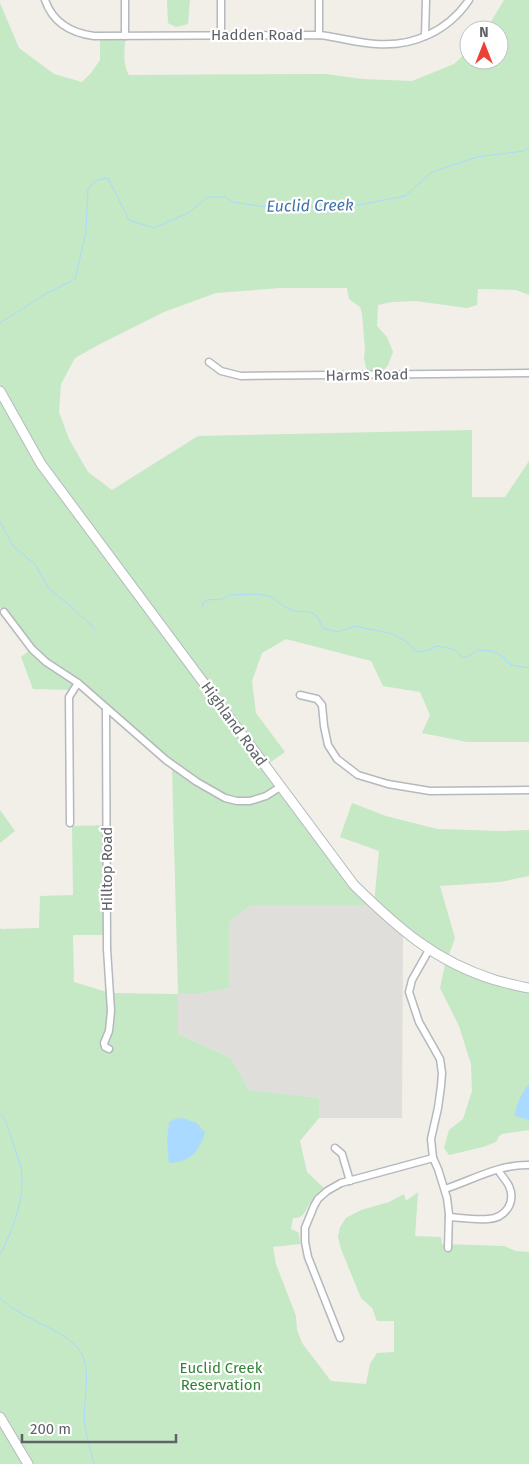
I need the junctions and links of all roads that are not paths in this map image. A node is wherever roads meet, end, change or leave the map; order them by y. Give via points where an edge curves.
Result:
1 (45, 0) edge
2 (125, 0) edge
3 (221, 0) edge
4 (319, 0) edge
5 (426, 0) edge
6 (469, 0) edge
7 (319, 35) junction
8 (125, 36) junction
9 (221, 36) junction
10 (425, 36) junction
11 (209, 362) dead end
12 (529, 374) edge
13 (0, 391) edge
14 (4, 612) dead end
15 (78, 683) junction
16 (300, 695) dead end
17 (106, 708) junction
18 (280, 787) junction
19 (529, 790) edge
20 (70, 823) dead end
21 (428, 950) junction
22 (529, 988) edge
23 (109, 1049) dead end
24 (335, 1148) dead end
25 (433, 1158) junction
26 (529, 1165) edge
27 (498, 1170) junction
28 (350, 1181) junction
29 (445, 1189) junction
30 (449, 1217) junction
31 (448, 1248) dead end
32 (340, 1338) dead end
33 (0, 1417) edge
34 (28, 1464) edge

1 - 8 street, Hadden Road via 58,21 75,32
2 - 8 street
3 - 9 street
4 - 7 street
5 - 10 street
6 - 10 street, Hadden Road via 455,17
7 - 9 street, Hadden Road
7 - 10 street, Hadden Road via 375,44 410,42
8 - 9 street, Hadden Road
11 - 12 street, Harms Road via 221,371 241,376
13 - 18 street, Highland Road via 41,464
14 - 15 street via 32,649
15 - 17 street
15 - 20 street via 69,697
16 - 19 street via 317,699 322,705 328,745 337,759 358,775 430,791
17 - 18 street via 166,760 225,798 250,800 266,796
17 - 23 street, Hilltop Road via 107,949 111,1011 104,1043
18 - 21 street, Highland Road via 354,885 386,917
21 - 22 street, Highland Road via 478,974
21 - 25 street via 409,992 419,1022 440,1059 442,1073 431,1139
24 - 28 street via 342,1154
25 - 28 street
25 - 29 street
26 - 27 street via 517,1164
27 - 29 street
27 - 30 street via 512,1195 510,1207 502,1216 490,1219
28 - 32 street via 326,1191 318,1199 305,1228 308,1257
29 - 30 street
30 - 31 street
33 - 34 street

